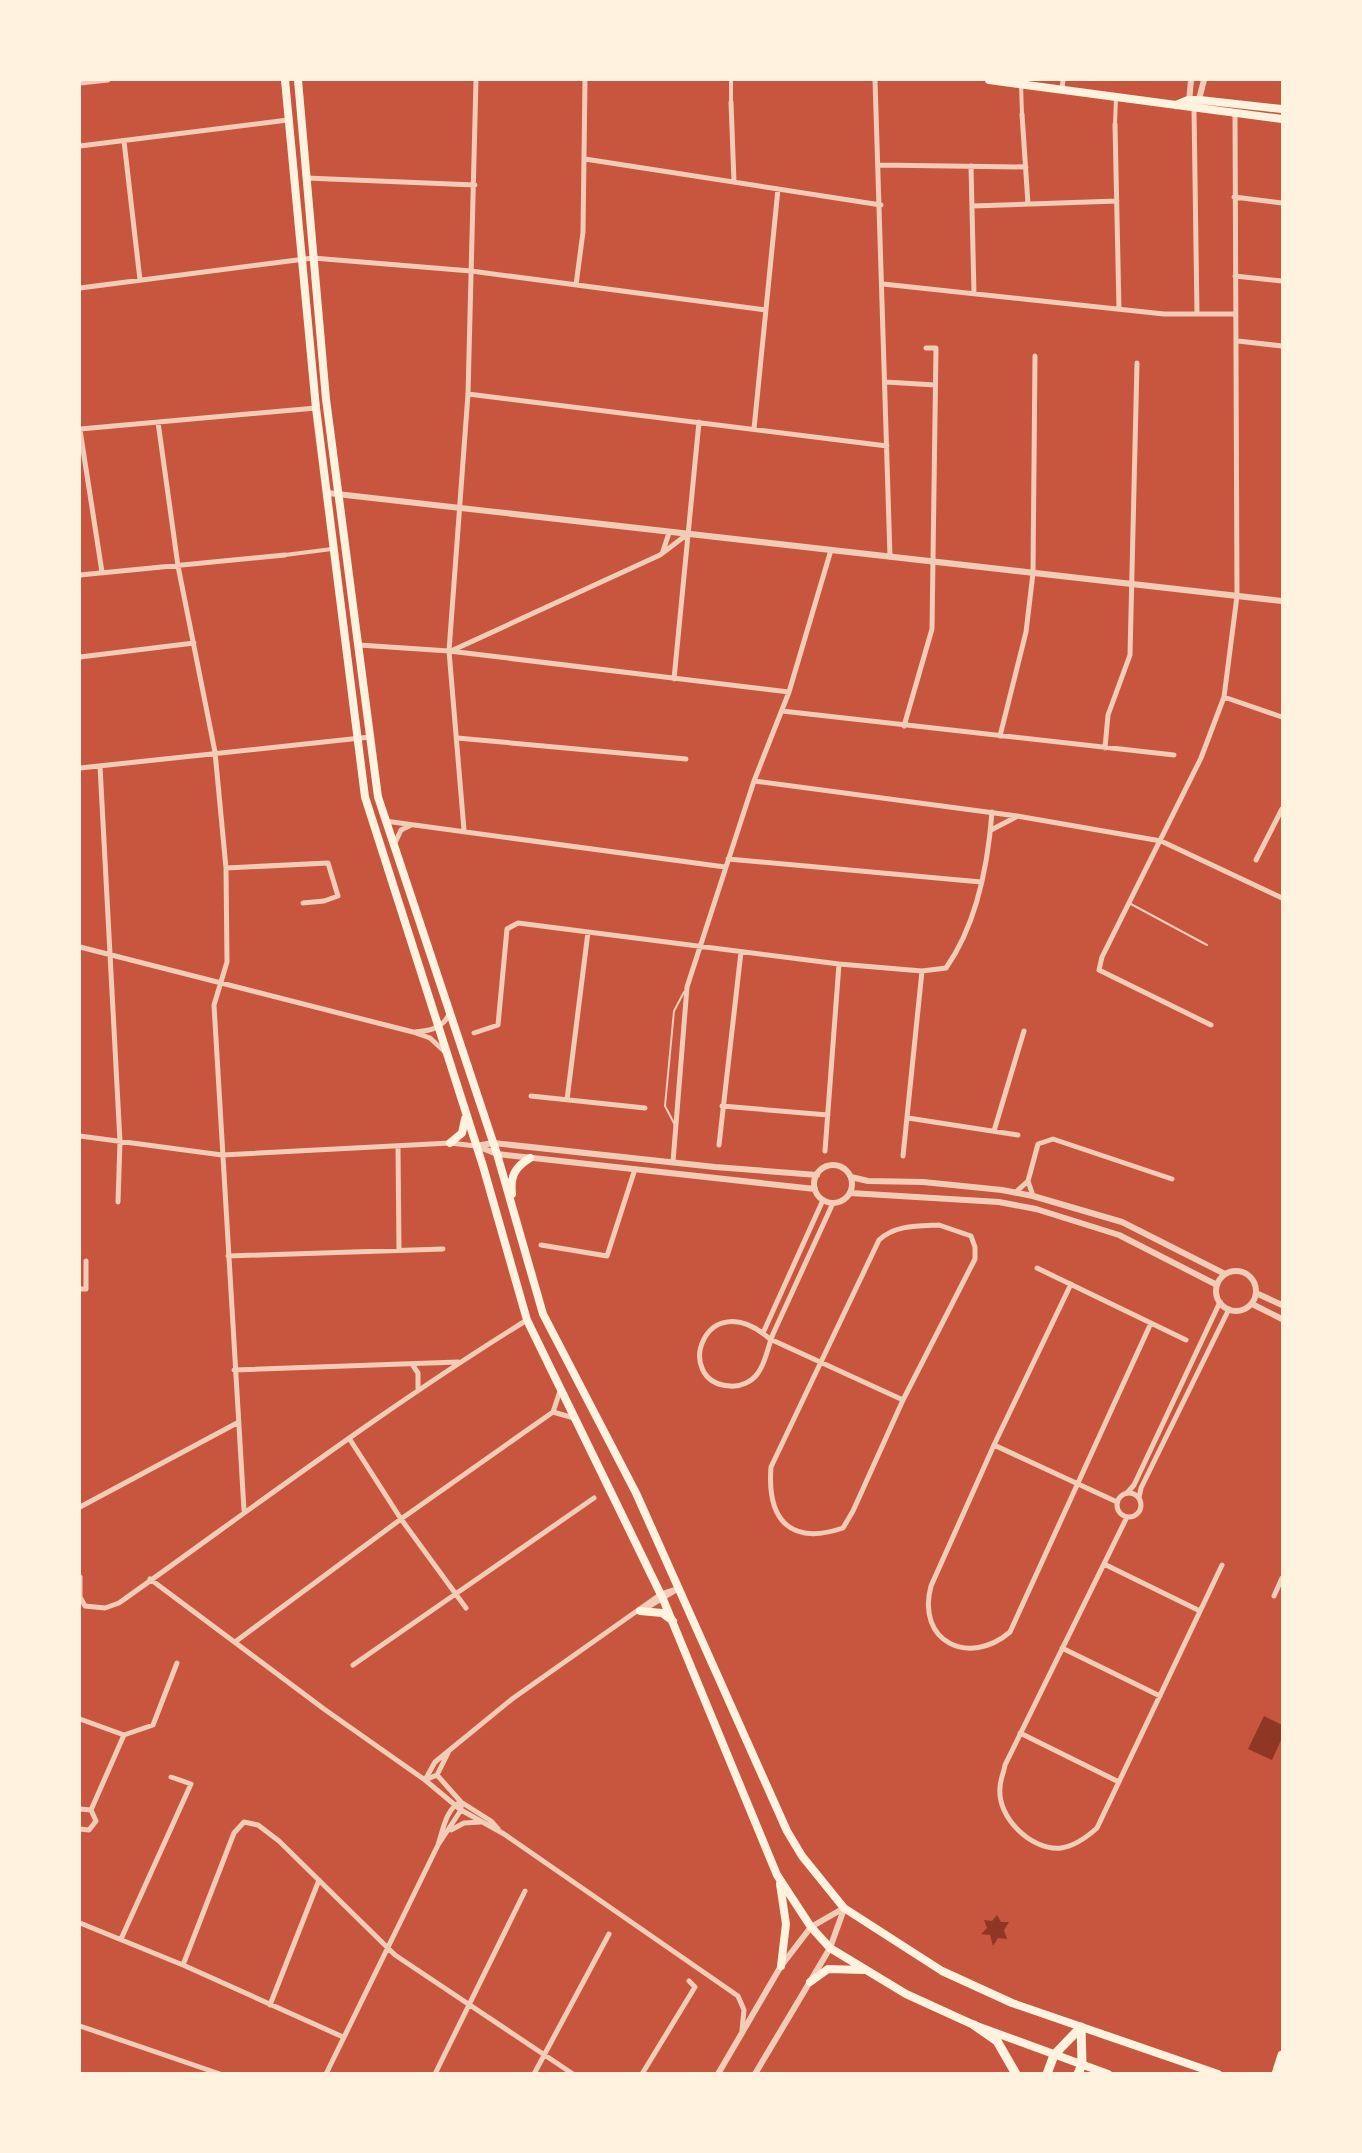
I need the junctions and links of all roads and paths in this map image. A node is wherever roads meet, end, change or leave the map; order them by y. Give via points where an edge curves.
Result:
1 (108, 80) edge
2 (285, 80) edge
3 (298, 80) edge
4 (476, 80) edge
5 (585, 80) edge
6 (731, 80) edge
7 (875, 80) edge
8 (989, 80) edge
9 (1063, 80) edge
10 (1191, 80) edge
11 (1204, 80) edge
12 (80, 83) edge
13 (1021, 84) junction
14 (1062, 89) junction
15 (1116, 97) junction
16 (1188, 100) junction
17 (1200, 100) junction
18 (731, 102) joint
19 (1175, 106) junction
20 (1194, 109) junction
21 (1282, 109) edge
22 (1022, 114) joint
23 (1235, 114) junction
24 (1282, 119) edge
25 (288, 120) junction
26 (1115, 124) joint
27 (124, 141) junction
28 (80, 146) edge
29 (585, 159) junction
30 (879, 165) junction
31 (971, 166) junction
32 (1026, 167) junction
33 (306, 178) junction
34 (734, 182) junction
35 (475, 185) junction
36 (778, 189) junction
37 (1234, 197) junction
38 (1117, 201) junction
39 (1282, 203) edge
40 (1028, 204) junction
41 (881, 205) junction
42 (972, 206) junction
43 (313, 258) junction
44 (301, 259) junction
45 (471, 271) junction
46 (1235, 276) junction
47 (140, 280) junction
48 (1282, 281) edge
49 (576, 285) junction
50 (883, 285) junction
51 (80, 288) edge
52 (974, 294) junction
53 (1119, 309) junction
54 (766, 310) junction
55 (1234, 314) junction
56 (1197, 315) junction
57 (1238, 341) junction
58 (1282, 346) edge
59 (926, 348) dead end
60 (1035, 356) dead end
61 (1137, 363) dead end
62 (886, 382) junction
63 (935, 385) junction
64 (468, 394) junction
65 (316, 408) junction
66 (158, 422) junction
67 (699, 422) junction
68 (80, 429) edge
69 (754, 429) junction
70 (887, 446) junction
71 (328, 493) junction
72 (340, 493) junction
73 (462, 507) junction
74 (663, 530) junction
75 (689, 533) junction
76 (335, 549) junction
77 (831, 550) junction
78 (285, 555) joint
79 (660, 555) junction
80 (890, 557) junction
81 (932, 561) junction
82 (178, 566) junction
83 (102, 572) junction
84 (1033, 573) junction
85 (80, 575) edge
86 (1131, 583) junction
87 (1237, 596) junction
88 (1282, 601) edge
89 (194, 643) junction
90 (359, 645) junction
91 (449, 651) junction
92 (80, 657) edge
93 (674, 679) junction
94 (789, 692) junction
95 (1224, 697) junction
96 (782, 711) junction
97 (1282, 717) edge
98 (904, 726) junction
99 (1000, 736) junction
100 (370, 737) junction
101 (457, 738) junction
102 (358, 739) junction
103 (1105, 748) junction
104 (215, 752) junction
105 (1174, 755) dead end
106 (687, 759) dead end
107 (100, 766) junction
108 (80, 768) edge
109 (754, 781) junction
110 (1282, 809) edge
111 (992, 812) junction
112 (1017, 816) junction
113 (386, 821) junction
114 (411, 825) junction
115 (464, 830) junction
116 (991, 830) junction
117 (1161, 841) junction
118 (394, 847) junction
119 (728, 859) junction
120 (1256, 860) dead end
121 (725, 867) junction
122 (226, 868) junction
123 (981, 882) junction
124 (1282, 898) edge
125 (303, 903) dead end
126 (1129, 903) junction
127 (588, 932) junction
128 (1207, 945) dead end
129 (80, 947) edge
130 (698, 947) junction
131 (741, 952) junction
132 (109, 955) junction
133 (839, 964) junction
134 (922, 971) junction
135 (221, 983) junction
136 (687, 987) junction
137 (449, 1013) junction
138 (1211, 1025) dead end
139 (437, 1028) junction
140 (1023, 1031) dead end
141 (413, 1032) junction
142 (474, 1033) dead end
143 (444, 1051) junction
144 (531, 1096) dead end
145 (567, 1100) junction
146 (909, 1105) junction
147 (722, 1106) junction
148 (645, 1108) dead end
149 (465, 1113) junction
150 (828, 1115) junction
151 (908, 1118) junction
152 (922, 1120) junction
153 (677, 1130) junction
154 (993, 1131) junction
155 (1017, 1135) dead end
156 (80, 1136) edge
157 (120, 1142) junction
158 (450, 1143) junction
159 (493, 1143) junction
160 (719, 1145) dead end
161 (398, 1146) junction
162 (476, 1146) junction
163 (825, 1151) dead end
164 (497, 1154) junction
165 (222, 1155) junction
166 (903, 1156) dead end
167 (530, 1158) junction
168 (673, 1162) junction
169 (635, 1169) junction
170 (817, 1175) junction
171 (851, 1177) junction
172 (1172, 1179) dead end
173 (1028, 1181) junction
174 (815, 1189) junction
175 (1016, 1192) junction
176 (850, 1193) junction
177 (1033, 1196) junction
178 (823, 1200) junction
179 (118, 1202) dead end
180 (833, 1203) junction
181 (513, 1209) junction
182 (541, 1245) dead end
183 (443, 1249) dead end
184 (399, 1251) junction
185 (228, 1256) junction
186 (86, 1261) dead end
187 (1037, 1268) dead end
188 (1225, 1274) junction
189 (1071, 1284) junction
190 (1217, 1286) junction
191 (80, 1289) edge
192 (1256, 1293) junction
193 (1220, 1302) junction
194 (1252, 1304) junction
195 (1282, 1305) edge
196 (1229, 1309) junction
197 (1282, 1319) edge
198 (527, 1320) junction
199 (1151, 1323) junction
200 (763, 1333) junction
201 (770, 1339) junction
202 (1186, 1340) dead end
203 (460, 1362) junction
204 (820, 1362) junction
205 (412, 1364) junction
206 (234, 1370) junction
207 (561, 1388) junction
208 (418, 1391) junction
209 (903, 1400) junction
210 (553, 1412) junction
211 (576, 1419) junction
212 (237, 1423) junction
213 (349, 1438) junction
214 (994, 1445) junction
215 (1077, 1483) junction
216 (1126, 1493) junction
217 (594, 1498) dead end
218 (1139, 1498) junction
219 (1117, 1502) junction
220 (80, 1507) edge
221 (244, 1510) junction
222 (1126, 1517) junction
223 (401, 1519) junction
224 (1104, 1564) junction
225 (1222, 1564) dead end
226 (80, 1577) edge
227 (1282, 1578) edge
228 (150, 1579) junction
229 (680, 1588) junction
230 (456, 1594) junction
231 (662, 1596) junction
232 (1274, 1596) dead end
233 (80, 1597) edge
234 (466, 1608) dead end
235 (638, 1611) junction
236 (1200, 1611) junction
237 (673, 1622) junction
238 (235, 1642) junction
239 (1062, 1648) junction
240 (177, 1663) dead end
241 (353, 1665) dead end
242 (1160, 1696) junction
243 (80, 1719) edge
244 (1020, 1733) junction
245 (124, 1735) junction
246 (449, 1752) junction
247 (437, 1775) junction
248 (171, 1777) dead end
249 (425, 1780) junction
250 (1119, 1782) junction
251 (459, 1805) junction
252 (80, 1809) edge
253 (92, 1810) junction
254 (481, 1822) junction
255 (80, 1829) edge
256 (499, 1830) junction
257 (447, 1833) junction
258 (438, 1845) junction
259 (777, 1875) junction
260 (319, 1880) junction
261 (525, 1891) dead end
262 (844, 1908) junction
263 (80, 1923) edge
264 (811, 1927) junction
265 (609, 1934) dead end
266 (121, 1939) junction
267 (388, 1947) junction
268 (830, 1948) junction
269 (183, 1965) junction
270 (781, 1966) junction
271 (868, 1970) junction
272 (689, 1981) dead end
273 (810, 1982) junction
274 (270, 2005) junction
275 (471, 2005) junction
276 (974, 2025) junction
277 (80, 2026) edge
278 (1081, 2027) junction
279 (741, 2036) junction
280 (343, 2037) junction
281 (544, 2055) junction
282 (1054, 2055) junction
283 (1282, 2055) edge
284 (1080, 2069) edge
285 (1276, 2072) edge
286 (220, 2073) edge
287 (326, 2073) edge
288 (435, 2073) edge
289 (534, 2073) edge
290 (573, 2073) edge
291 (642, 2073) edge
292 (718, 2073) edge
293 (755, 2073) edge
294 (1016, 2073) edge
295 (1047, 2073) edge
296 (1108, 2073) edge
297 (1218, 2073) edge

1 - 12 street
2 - 25 main road
3 - 33 main road
4 - 35 street
5 - 29 street
6 - 18 street
7 - 30 street
8 - 13 main road
9 - 14 street
10 - 16 street
11 - 17 street
13 - 14 main road
13 - 22 street
14 - 15 main road
15 - 19 main road
15 - 26 street
16 - 17 main road
16 - 19 main road
16 - 20 street
17 - 20 street
17 - 21 main road
18 - 34 street
19 - 20 main road
20 - 23 main road
20 - 56 street
22 - 32 street
23 - 24 main road
23 - 37 street
25 - 27 street
25 - 44 main road
26 - 38 street
27 - 28 street
27 - 47 street
29 - 34 street
29 - 49 street via 583,232
30 - 31 street
30 - 41 street
31 - 32 street
31 - 42 street
32 - 40 street
33 - 35 street
33 - 43 main road
34 - 36 street
35 - 45 street
36 - 41 street
36 - 54 street
37 - 39 street
37 - 46 street
38 - 40 street
38 - 53 street
40 - 42 street
41 - 50 street
42 - 52 street
43 - 44 street
43 - 45 street
43 - 72 main road via 326,399
44 - 47 street
44 - 65 main road
45 - 49 street
45 - 64 street
46 - 48 street
46 - 55 street
47 - 51 street
49 - 54 street
50 - 52 street
50 - 62 street
52 - 53 street
53 - 56 street
54 - 69 street
55 - 56 street
55 - 57 street
57 - 58 street
57 - 87 street
59 - 63 street via 936,348
60 - 84 street
61 - 86 street
62 - 63 street
62 - 70 street
63 - 81 street
64 - 67 street
64 - 73 street
65 - 66 street
65 - 71 main road
66 - 68 street
66 - 82 street
67 - 69 street
67 - 75 street
68 - 83 street
69 - 70 street
70 - 80 street
71 - 72 street
71 - 76 main road
72 - 73 street
72 - 90 main road
73 - 74 street
73 - 91 street
74 - 75 street
74 - 79 street via 669,537
75 - 77 street
75 - 79 street
75 - 93 street
76 - 78 street
76 - 102 main road
77 - 80 street
77 - 94 street
78 - 82 street
79 - 91 street
80 - 81 street
81 - 84 street
81 - 98 street via 933,629
82 - 83 street
82 - 89 street
83 - 85 street
84 - 86 street
84 - 99 street via 1026,632
86 - 87 street
86 - 103 street via 1130,656 1108,715
87 - 88 street
87 - 95 street
89 - 92 street
89 - 104 street
90 - 91 street
90 - 100 main road
91 - 93 street
91 - 101 street
93 - 94 street
94 - 96 street
95 - 97 street
95 - 117 street via 1201,758
96 - 98 street
96 - 109 street
98 - 99 street
99 - 103 street
100 - 102 street
100 - 113 main road via 378,797
101 - 106 street
101 - 115 street
102 - 104 street
102 - 139 main road via 365,797
103 - 105 street
104 - 107 street
104 - 122 street
107 - 108 street
107 - 132 street
109 - 111 street
109 - 119 street
110 - 120 street
111 - 112 street
111 - 116 street
112 - 116 street
112 - 117 street
113 - 114 street
113 - 118 main road
114 - 115 street
114 - 118 street via 401,830
115 - 121 street
116 - 123 street
117 - 124 street
117 - 126 street
118 - 137 main road
119 - 121 street
119 - 123 street
121 - 130 street
122 - 125 street via 328,863 338,896
122 - 135 street via 227,962
123 - 134 street via 960,948 946,968
126 - 128 lane
126 - 138 street via 1099,970
127 - 130 street
127 - 142 street via 518,923 507,929 498,1025
127 - 145 street
129 - 132 street
130 - 131 street
130 - 136 street
131 - 133 street
131 - 147 street
132 - 135 street
132 - 157 street
133 - 134 street
133 - 150 street
134 - 146 street
135 - 141 street
135 - 165 street via 214,1005
136 - 153 street
136 - 153 lane via 674,1011 665,1106
137 - 139 street
137 - 159 main road
139 - 141 street
139 - 143 main road
140 - 154 street
141 - 143 street via 430,1038
143 - 149 main road
144 - 145 street
145 - 148 street
146 - 151 street
146 - 152 street
147 - 150 street
147 - 160 street
149 - 158 main road via 464,1129
149 - 162 main road
150 - 163 street
151 - 152 street
151 - 166 street
152 - 154 street
153 - 168 street
154 - 155 street
156 - 157 street
157 - 165 street
157 - 179 street
158 - 161 street
158 - 162 street
159 - 162 street
159 - 164 main road
159 - 168 street
161 - 165 street
161 - 184 street
162 - 164 street
162 - 198 main road
164 - 167 street
164 - 181 main road
165 - 185 street
167 - 169 street
167 - 181 main road via 517,1166 512,1178
168 - 170 street
169 - 174 street
169 - 182 street via 607,1256
170 - 171 street via 833,1165 844,1168
170 - 174 street
171 - 175 street
171 - 176 street
172 - 173 street via 1053,1138 1038,1144
173 - 175 street
173 - 177 street
174 - 178 street
175 - 177 street
176 - 180 street via 843,1201
176 - 190 street via 999,1202 1036,1209 1119,1235
177 - 188 street via 1122,1222
178 - 180 street
178 - 200 street
180 - 201 street
181 - 229 main road via 543,1314 636,1493
183 - 184 street
184 - 185 street
185 - 206 street
186 - 191 street via 86,1289
187 - 189 street
188 - 190 street
188 - 192 street via 1244,1272 1254,1281
189 - 199 street
189 - 214 street
190 - 193 street
192 - 194 street
192 - 195 street
193 - 196 street
193 - 216 street via 1134,1485
194 - 196 street via 1241,1310
194 - 197 street
196 - 218 street
198 - 203 street
198 - 207 main road
199 - 202 street
199 - 215 street
200 - 201 street
200 - 201 street via 733,1321 714,1326 701,1342 699,1354 704,1372 721,1384 742,1385 759,1372
201 - 204 street
203 - 205 street
203 - 208 street
204 - 209 street
204 - 209 street via 771,1467 771,1502 777,1515 798,1530 824,1534 843,1528
204 - 209 street via 879,1240 887,1233 910,1226 961,1231 971,1236 975,1259
205 - 206 street
205 - 208 street via 418,1372
206 - 212 street
207 - 210 street
207 - 211 main road
208 - 213 street
210 - 211 street
210 - 223 street
211 - 231 main road
212 - 220 street
212 - 221 street
213 - 221 street
213 - 223 street
214 - 215 street
214 - 215 street via 931,1586 927,1603 932,1625 942,1638 964,1648 982,1648 1010,1632
215 - 219 street
216 - 218 street
216 - 219 street
217 - 230 street
218 - 222 street via 1141,1510
219 - 222 street via 1118,1510
221 - 228 street
222 - 224 street
223 - 230 street
223 - 238 street
224 - 236 street
224 - 239 street
225 - 236 street
226 - 233 street
227 - 232 street
228 - 233 street via 119,1603 105,1608 86,1606
228 - 238 street
229 - 231 street
229 - 262 main road via 787,1831
230 - 234 street
230 - 241 street
231 - 235 street
231 - 237 main road
235 - 237 main road via 662,1613
235 - 246 street via 512,1700
236 - 242 street
237 - 259 main road
238 - 249 street
239 - 242 street
239 - 244 street
240 - 245 street via 153,1725
242 - 250 street
243 - 245 street
244 - 250 street
244 - 250 street via 999,1789 1003,1809 1027,1838 1060,1848 1084,1839 1097,1827
245 - 253 street
246 - 247 street
246 - 249 street via 435,1762
247 - 249 street
247 - 251 street
248 - 266 street via 191,1784
249 - 251 street
251 - 254 street
251 - 256 street via 491,1821
251 - 257 street
251 - 258 street
252 - 253 street
253 - 255 street via 95,1824 89,1830
254 - 256 street
254 - 257 street via 464,1823
256 - 279 street via 738,1996 744,2010
257 - 258 street
258 - 267 street
259 - 264 main road
259 - 270 main road via 786,1923
260 - 267 street
260 - 269 street via 258,1825 238,1825
260 - 274 street
261 - 275 street
262 - 264 street
262 - 268 street
262 - 278 main road via 942,1971 1011,2003
263 - 266 street
264 - 268 main road
264 - 270 street
265 - 281 street
266 - 269 street
267 - 275 street
267 - 280 street
268 - 271 main road
268 - 273 street
269 - 274 street
270 - 279 street
271 - 273 main road via 828,1969
271 - 276 main road via 906,1994
272 - 291 street via 695,1988
273 - 293 street
274 - 280 street
275 - 281 street
275 - 288 street
276 - 282 main road
276 - 294 highway via 997,2041
277 - 286 street
278 - 282 highway
278 - 284 highway
278 - 297 main road
279 - 292 street
280 - 287 street
281 - 289 street
281 - 290 street
282 - 284 main road
282 - 295 highway
283 - 285 highway
284 - 296 main road

